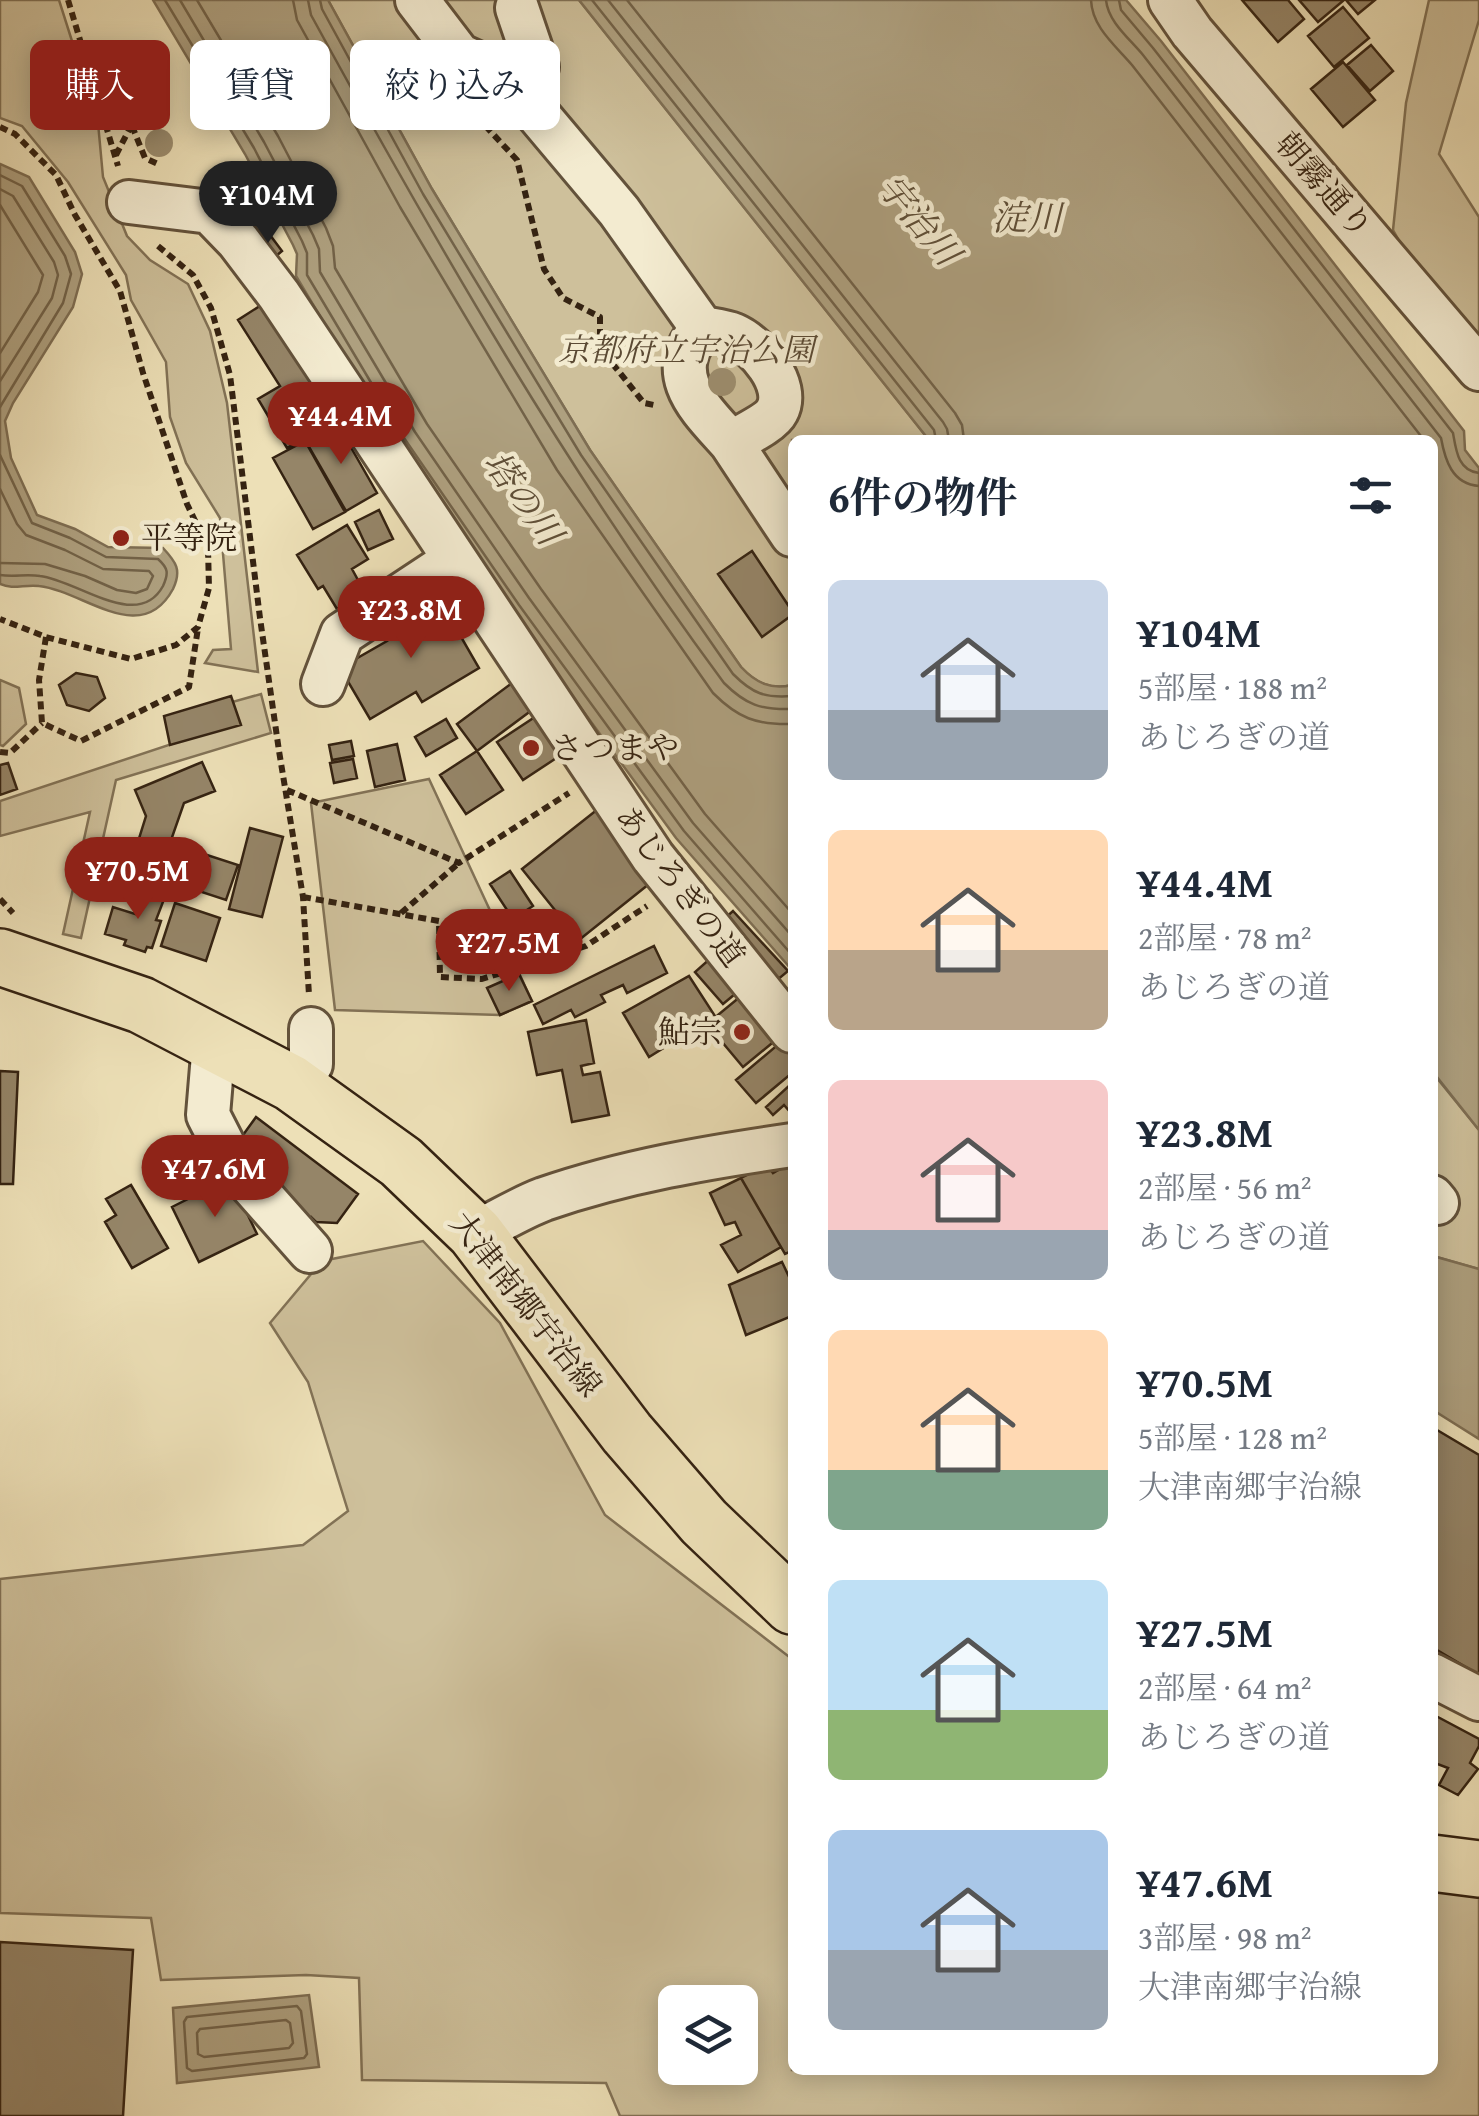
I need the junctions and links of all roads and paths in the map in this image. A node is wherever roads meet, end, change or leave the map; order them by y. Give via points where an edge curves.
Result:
1 (68, 0) edge
2 (417, 0) edge
3 (1170, 0) edge
4 (518, 8) dead end
5 (80, 40) edge
6 (448, 40) edge
7 (528, 40) edge
8 (0, 127) edge
9 (107, 130) edge
10 (130, 130) edge
11 (134, 130) edge
12 (489, 130) edge
13 (551, 130) edge
14 (115, 156) junction
15 (161, 165) dead end
16 (129, 202) junction
17 (702, 328) junction
18 (1479, 369) edge
19 (692, 400) junction
20 (731, 443) junction
21 (788, 529) edge
22 (454, 560) junction
23 (0, 619) edge
24 (198, 627) junction
25 (46, 637) junction
26 (322, 684) dead end
27 (42, 723) junction
28 (0, 752) edge
29 (598, 774) junction
30 (286, 789) junction
31 (459, 863) junction
32 (676, 886) junction
33 (303, 897) junction
34 (401, 913) junction
35 (0, 957) edge
36 (788, 1027) edge
37 (311, 1029) joint
38 (214, 1043) junction
39 (291, 1083) junction
40 (788, 1146) edge
41 (475, 1234) junction
42 (310, 1251) dead end
43 (788, 1602) edge
44 (1438, 1678) edge
45 (1479, 1699) edge
46 (1438, 1863) edge
47 (1479, 1870) edge

1 - 5 path
2 - 6 street
3 - 18 street, 朝霧通り
4 - 7 street
8 - 24 path via 56,175 120,291 187,504 208,548 209,588
9 - 14 path
10 - 14 path
11 - 15 path via 145,158
12 - 19 path via 517,160 544,269 563,298 600,318 600,348 644,402 670,408
13 - 17 street
14 - 16 path
16 - 22 street, あじろぎの道 via 210,212 238,241
16 - 30 path via 139,231 193,275 211,308 230,375
17 - 19 street via 686,358
17 - 20 street via 734,334 776,376 777,412
19 - 20 street
20 - 21 street
22 - 26 street via 342,634
22 - 29 street, あじろぎの道
23 - 25 path
24 - 25 path via 176,644 131,659
24 - 27 path via 189,688 81,741
25 - 27 path
27 - 28 path via 10,753
29 - 31 path
29 - 32 street, あじろぎの道
30 - 31 path
30 - 33 path
31 - 34 path
32 - 34 path via 586,946 482,978 440,977 439,921
32 - 36 street, あじろぎの道
33 - 34 path
33 - 37 path
35 - 38 main road, 大津南郷宇治線 via 141,1006
37 - 39 street via 311,1064
38 - 39 main road, 大津南郷宇治線
38 - 42 street via 208,1115 233,1164
39 - 41 main road, 大津南郷宇治線 via 401,1162
40 - 41 street via 688,1160 602,1182 541,1200
41 - 43 main road, 大津南郷宇治線 via 640,1448 704,1522
44 - 45 street
46 - 47 main road

